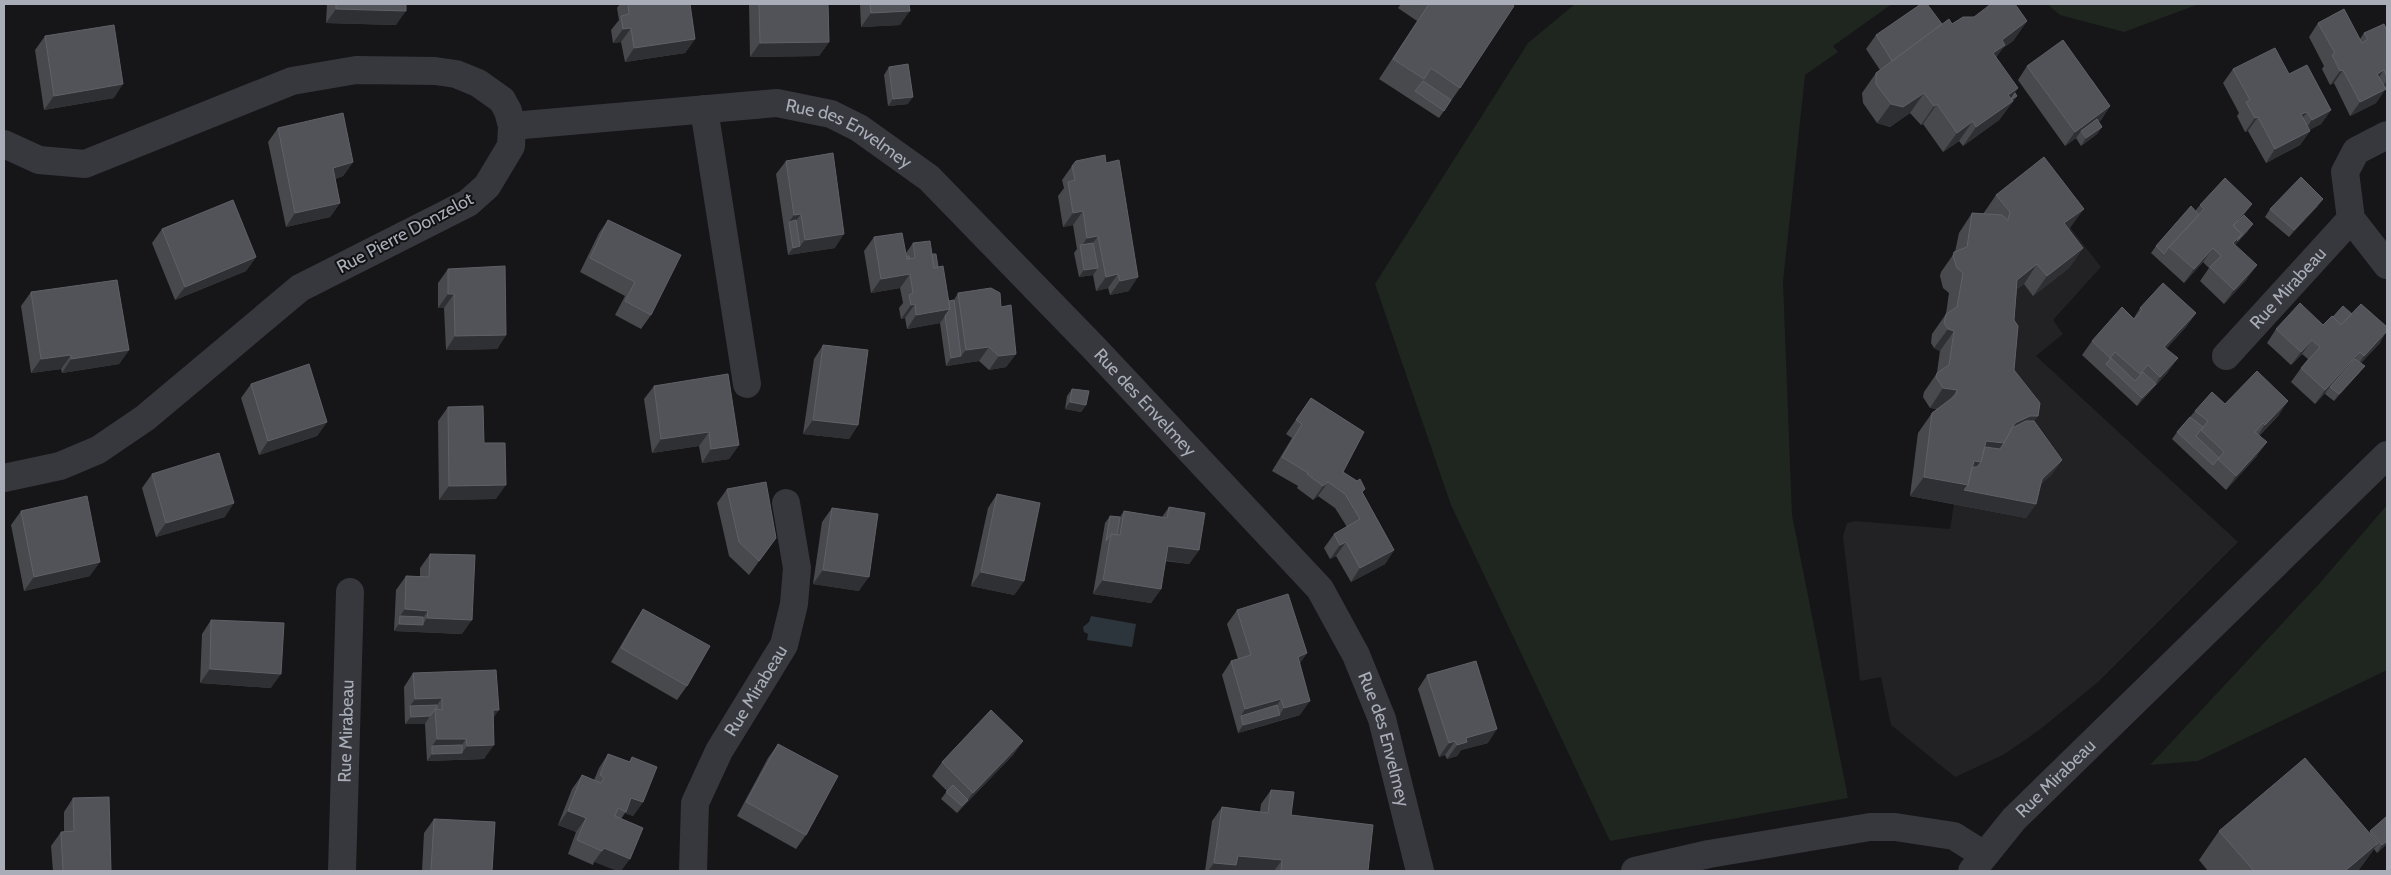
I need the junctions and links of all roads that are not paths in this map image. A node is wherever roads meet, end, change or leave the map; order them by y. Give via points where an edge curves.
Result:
1 (704, 109) junction
2 (512, 126) junction
3 (2387, 135) edge
4 (4, 144) edge
5 (2351, 219) junction
6 (2387, 264) edge
7 (2226, 356) dead end
8 (747, 384) dead end
9 (2387, 455) edge
10 (4, 478) edge
11 (786, 503) dead end
12 (350, 592) dead end
13 (1978, 863) edge
14 (342, 871) edge
15 (693, 871) edge
16 (1420, 871) edge
17 (1635, 871) edge

1 - 2 street, Rue des Envelmey
1 - 8 street
1 - 16 street, Rue des Envelmey via 777,103 831,114 879,140 929,178 1130,386 1320,589 1356,655 1382,719
2 - 4 street, Rue Pierre Donzelot via 502,100 478,83 456,74 356,70 292,81 86,164 40,160
2 - 10 street, Rue Pierre Donzelot via 511,146 487,186 468,203 300,288 146,418 98,450 60,466
3 - 5 street via 2356,151 2345,172
5 - 6 street
5 - 7 street, Rue Mirabeau
9 - 13 street, Rue Mirabeau via 2014,819
11 - 15 street, Rue Mirabeau via 797,568 794,604 784,645 719,751 695,804
12 - 14 street, Rue Mirabeau
13 - 17 street, Rue Mirabeau via 1954,836 1894,827 1870,827 1709,854

